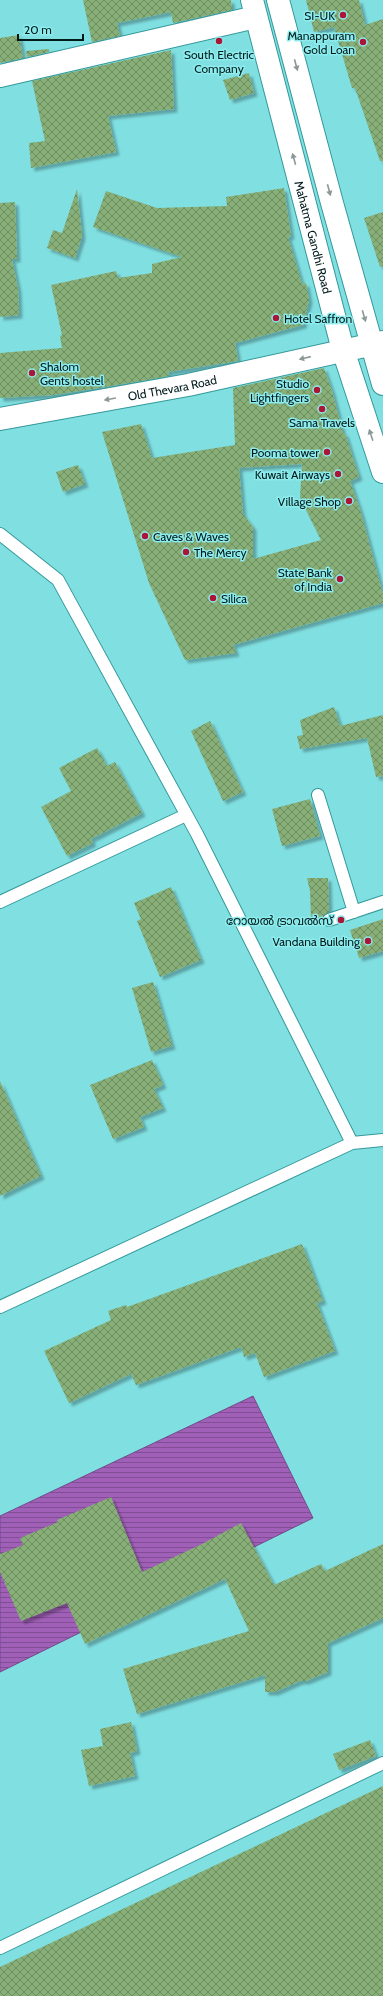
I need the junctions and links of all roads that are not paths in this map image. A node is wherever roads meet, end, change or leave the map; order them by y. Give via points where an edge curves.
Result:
1 (278, 0) edge
2 (254, 8) edge
3 (0, 76) edge
4 (378, 343) edge
5 (343, 350) junction
6 (383, 384) edge
7 (0, 419) edge
8 (383, 472) edge
9 (0, 534) edge
10 (318, 795) dead end
11 (186, 815) junction
12 (0, 902) edge
13 (383, 902) edge
14 (354, 912) junction
15 (329, 920) dead end
16 (383, 1140) edge
17 (352, 1143) junction
18 (0, 1308) edge
19 (383, 1763) edge
20 (0, 1948) edge

1 -> 4 main road, Mahatma Gandhi Road via 332,203
2 - 3 main road
5 -> 2 main road, Mahatma Gandhi Road
4 - 5 main road, Old Thevara Road
4 - 6 main road, Mahatma Gandhi Road
5 -> 7 main road, Old Thevara Road via 188,385
8 -> 5 main road, Mahatma Gandhi Road
9 - 11 lane via 58,580
10 - 14 lane
11 - 12 lane
11 - 17 lane
13 - 14 lane
14 - 15 lane
16 - 17 lane
17 - 18 lane
19 - 20 lane

